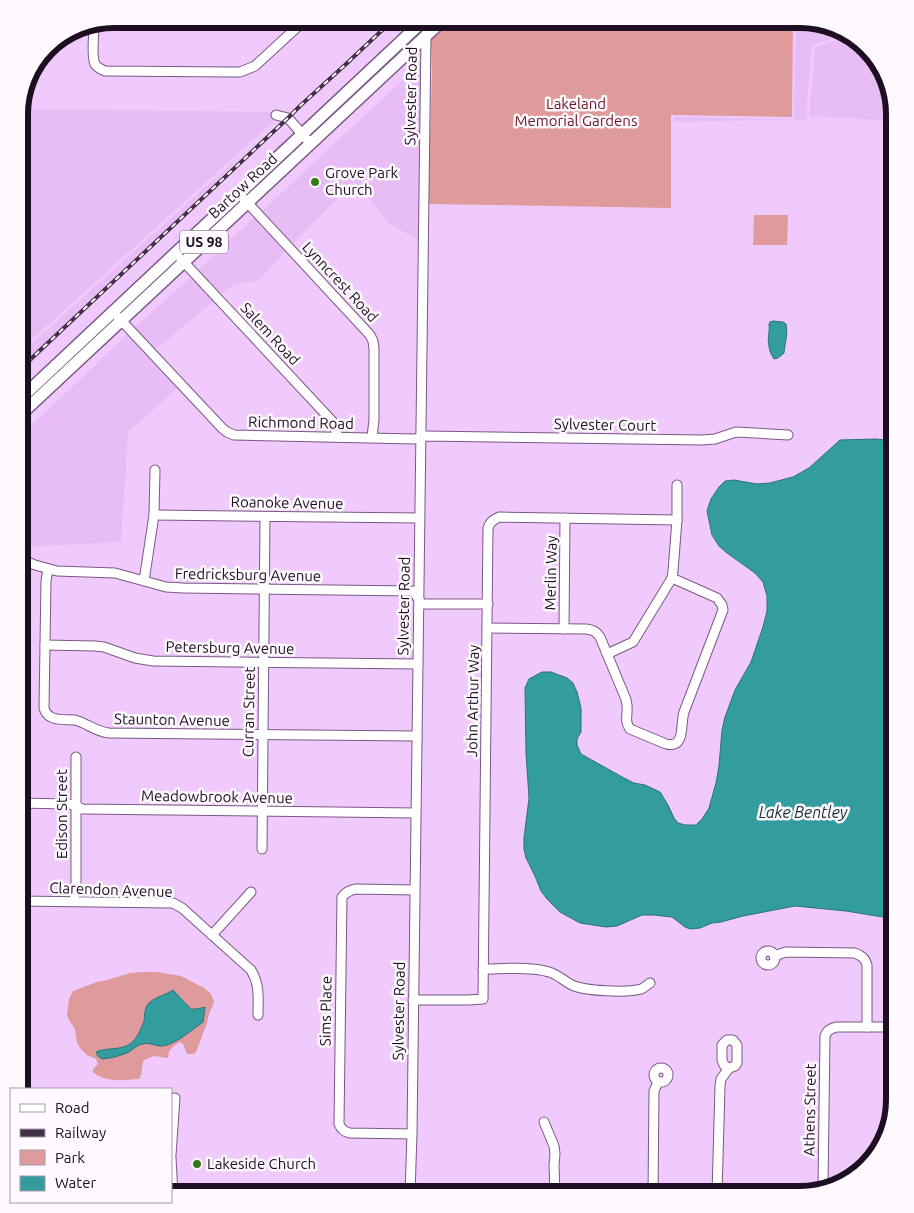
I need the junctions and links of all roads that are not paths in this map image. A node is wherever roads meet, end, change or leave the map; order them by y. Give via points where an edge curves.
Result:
1 (296, 28) edge
2 (417, 28) edge
3 (426, 28) edge
4 (434, 28) edge
5 (94, 30) edge
6 (426, 35) junction
7 (276, 115) dead end
8 (302, 134) junction
9 (310, 143) junction
10 (243, 198) junction
11 (179, 258) junction
12 (117, 317) junction
13 (28, 392) edge
14 (28, 407) edge
15 (788, 435) dead end
16 (338, 437) junction
17 (372, 437) junction
18 (420, 438) junction
19 (155, 470) dead end
20 (677, 485) dead end
21 (154, 515) junction
22 (265, 517) junction
23 (419, 518) junction
24 (565, 518) junction
25 (677, 520) junction
26 (28, 561) edge
27 (48, 569) junction
28 (672, 578) junction
29 (144, 581) junction
30 (264, 589) junction
31 (418, 598) junction
32 (488, 604) junction
33 (488, 628) junction
34 (564, 629) junction
35 (45, 645) junction
36 (607, 654) junction
37 (264, 662) junction
38 (418, 664) junction
39 (263, 735) junction
40 (417, 736) junction
41 (76, 758) dead end
42 (28, 803) edge
43 (75, 805) junction
44 (262, 811) junction
45 (415, 813) junction
46 (262, 849) dead end
47 (414, 890) junction
48 (252, 892) dead end
49 (28, 901) edge
50 (74, 902) junction
51 (212, 935) junction
52 (774, 956) dead end
53 (483, 969) junction
54 (650, 983) dead end
55 (413, 1000) junction
56 (258, 1015) dead end
57 (868, 1027) junction
58 (886, 1028) edge
59 (729, 1068) dead end
60 (658, 1082) dead end
61 (175, 1098) dead end
62 (544, 1122) dead end
63 (412, 1134) junction
64 (172, 1142) edge
65 (823, 1183) edge
66 (410, 1186) edge
67 (555, 1186) edge
68 (653, 1186) edge
69 (717, 1186) edge

1 - 5 street via 255,66 240,72 105,71 95,65
2 - 8 main road, Bartow Road / US 98
3 - 6 street, Sylvester Road
4 - 6 main road, Bartow Road / US 98
6 - 9 main road, Bartow Road / US 98
6 - 18 street, Sylvester Road
7 - 8 street via 288,118
8 - 9 street
8 - 10 main road, Bartow Road / US 98
9 - 10 main road, Bartow Road / US 98
10 - 11 main road, Bartow Road / US 98
10 - 17 street, Lynncrest Road via 370,335 374,349
11 - 12 main road, Bartow Road / US 98
11 - 16 street, Salem Road via 332,421
12 - 13 main road, Bartow Road / US 98
12 - 14 main road, Bartow Road / US 98
12 - 16 street, Richmond Road via 227,432 244,436
15 - 18 street, Sylvester Court via 736,432 709,440
16 - 17 street, Richmond Road
17 - 18 street, Richmond Road
18 - 23 street, Sylvester Road
19 - 21 street
20 - 25 street
21 - 22 street, Roanoke Avenue
21 - 29 street
22 - 23 street, Roanoke Avenue
22 - 30 street, Curran Street
23 - 31 street, Sylvester Road
24 - 25 street, John Arthur Way
24 - 32 street, John Arthur Way via 499,517 489,524
24 - 34 street, Merlin Way
25 - 28 street
26 - 27 street, Fredricksburg Avenue
27 - 29 street, Fredricksburg Avenue via 110,572
27 - 35 street, Staunton Avenue
28 - 36 street via 632,642
28 - 36 street via 717,598 723,610 684,712 680,739 676,743 666,744 630,729 626,719 626,697
29 - 30 street, Fredricksburg Avenue via 166,587
30 - 31 street, Fredricksburg Avenue via 413,591
30 - 37 street, Curran Street
31 - 32 street via 422,604
31 - 38 street, Sylvester Road
32 - 33 street, John Arthur Way
33 - 34 street
33 - 53 street, John Arthur Way
34 - 36 street via 596,632
35 - 37 street, Petersburg Avenue via 104,647 144,660
35 - 39 street, Staunton Avenue via 44,708 49,717 77,721 103,732
37 - 38 street, Petersburg Avenue
37 - 39 street, Curran Street
38 - 40 street, Sylvester Road
39 - 40 street, Staunton Avenue
39 - 44 street, Curran Street
40 - 45 street, Sylvester Road
41 - 43 street, Edison Street
42 - 43 street, Meadowbrook Avenue
43 - 44 street, Meadowbrook Avenue via 82,809
43 - 50 street, Edison Street
44 - 45 street, Meadowbrook Avenue
44 - 46 street, Curran Street
45 - 47 street, Sylvester Road
47 - 55 street, Sylvester Road
47 - 63 street, Sims Place via 356,889 342,897 339,1124 350,1133
48 - 51 street
49 - 50 street, Clarendon Avenue
50 - 51 street, Clarendon Avenue via 173,903
51 - 56 street, Clarendon Avenue via 256,978
52 - 57 street via 786,952 861,955 867,965
53 - 54 street via 540,970 588,989 631,990
53 - 55 street, John Arthur Way via 483,999
55 - 63 street, Sylvester Road
57 - 58 street
57 - 65 street, Athens Street via 831,1028 825,1036
59 - 69 street via 720,1086
60 - 68 street via 654,1091
61 - 64 street
62 - 67 street via 556,1154
63 - 66 street, Sylvester Road

